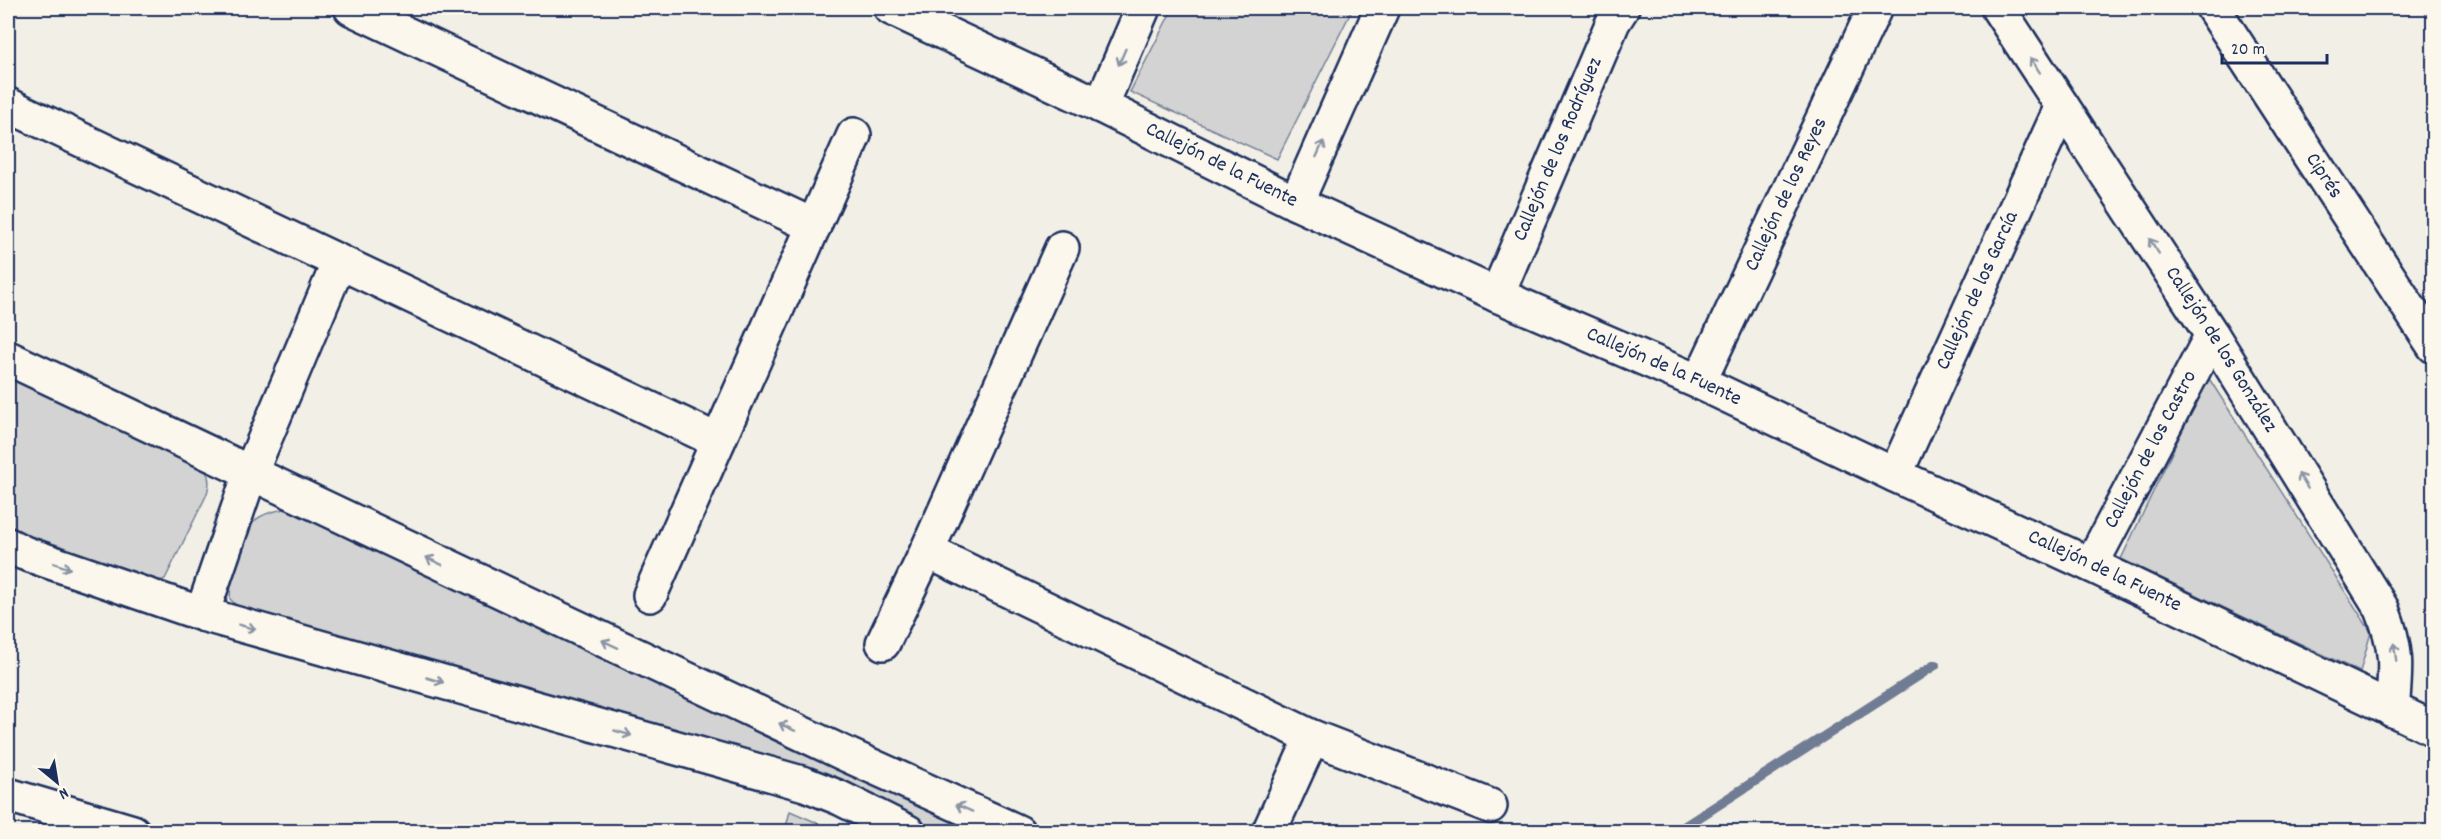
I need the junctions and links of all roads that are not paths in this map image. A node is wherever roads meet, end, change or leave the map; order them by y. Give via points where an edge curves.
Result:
1 (351, 8) edge
2 (891, 8) edge
3 (1143, 8) edge
4 (1382, 8) edge
5 (1622, 8) edge
6 (1875, 8) edge
7 (1998, 8) edge
8 (2213, 8) edge
9 (8, 105) edge
10 (1101, 106) junction
11 (2062, 106) junction
12 (854, 135) dead end
13 (1296, 202) junction
14 (814, 226) junction
15 (1062, 248) dead end
16 (339, 262) junction
17 (1497, 295) junction
18 (2212, 335) junction
19 (2433, 346) edge
20 (8, 357) edge
21 (1699, 382) junction
22 (718, 441) junction
23 (250, 474) junction
24 (1895, 476) junction
25 (8, 545) edge
26 (927, 551) junction
27 (2091, 565) junction
28 (650, 595) dead end
29 (202, 614) junction
30 (883, 642) dead end
31 (2392, 710) junction
32 (2433, 729) edge
33 (1312, 737) junction
34 (8, 795) edge
35 (1490, 806) dead end
36 (133, 831) edge
37 (908, 831) edge
38 (1018, 831) edge
39 (1269, 831) edge

1 - 14 street
2 - 10 street, Callejón de la Fuente
3 -> 10 street
13 -> 4 street
5 - 17 street, Callejón de los Rodríguez
6 - 21 street, Callejón de los Reyes
11 -> 7 street, Callejón de los González
8 - 19 street, Ciprés
9 - 16 street
10 - 13 street, Callejón de la Fuente
18 -> 11 street, Callejón de los González
11 - 24 street, Callejón de los García
12 - 14 street
13 - 17 street, Callejón de la Fuente
14 - 22 street
15 - 26 street
16 - 22 street
16 - 23 street
17 - 21 street, Callejón de la Fuente
18 - 27 street, Callejón de los Castro
31 -> 18 street, Callejón de los González via 2396,661 2392,634 2382,609
20 - 23 street
21 - 24 street, Callejón de la Fuente
22 - 28 street
23 - 29 street
38 -> 23 street via 843,753
24 - 27 street, Callejón de la Fuente
25 -> 29 street
26 - 30 street
26 - 33 street
27 - 31 street, Callejón de la Fuente
29 -> 37 street via 805,784
31 - 32 street, Callejón de la Fuente
33 - 35 street
33 - 39 street
34 - 36 street

